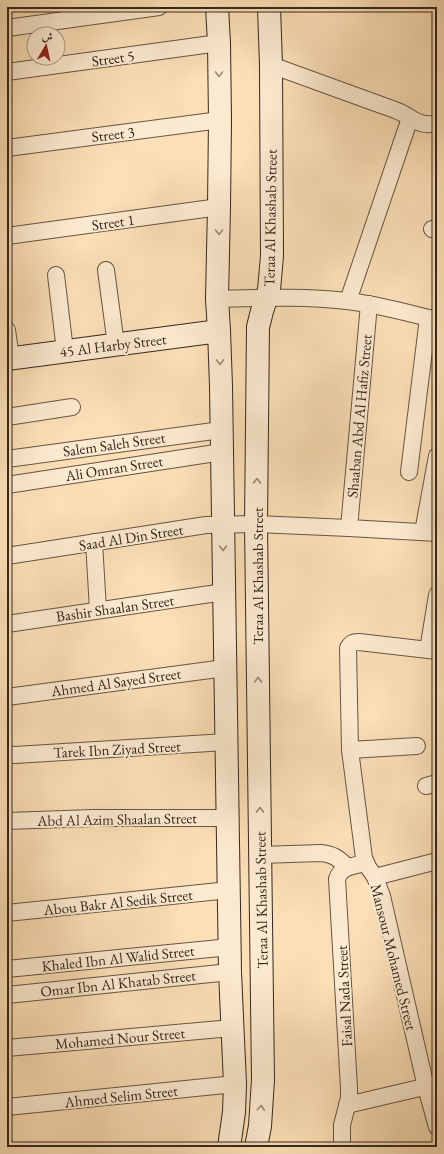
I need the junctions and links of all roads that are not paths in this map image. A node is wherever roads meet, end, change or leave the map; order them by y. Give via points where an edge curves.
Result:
1 (158, 7) edge
2 (217, 7) edge
3 (269, 7) edge
4 (7, 28) edge
5 (219, 43) junction
6 (271, 65) junction
7 (7, 72) edge
8 (410, 118) junction
9 (220, 120) junction
10 (437, 123) edge
11 (7, 148) edge
12 (219, 207) junction
13 (7, 236) edge
14 (106, 270) dead end
15 (56, 275) dead end
16 (267, 298) junction
17 (217, 299) junction
18 (348, 301) junction
19 (369, 304) junction
20 (433, 319) edge
21 (7, 330) edge
22 (219, 331) junction
23 (116, 344) junction
24 (65, 351) junction
25 (9, 358) edge
26 (72, 407) dead end
27 (7, 417) edge
28 (221, 430) junction
29 (222, 452) junction
30 (437, 456) edge
31 (7, 459) edge
32 (409, 472) dead end
33 (7, 485) edge
34 (223, 524) junction
35 (256, 524) junction
36 (349, 528) junction
37 (430, 532) edge
38 (94, 542) junction
39 (7, 556) edge
40 (224, 592) junction
41 (437, 595) edge
42 (98, 610) junction
43 (7, 624) edge
44 (433, 651) edge
45 (225, 668) junction
46 (7, 697) edge
47 (226, 742) junction
48 (417, 746) dead end
49 (350, 750) junction
50 (7, 754) edge
51 (227, 818) junction
52 (7, 821) edge
53 (260, 855) junction
54 (437, 860) edge
55 (366, 863) junction
56 (346, 867) junction
57 (375, 877) junction
58 (229, 890) junction
59 (7, 913) edge
60 (230, 947) junction
61 (7, 969) edge
62 (230, 972) junction
63 (7, 995) edge
64 (232, 1028) junction
65 (7, 1048) edge
66 (235, 1084) junction
67 (432, 1085) edge
68 (347, 1105) junction
69 (7, 1107) edge
70 (437, 1127) edge
71 (229, 1147) edge
72 (256, 1147) edge
73 (342, 1147) edge

1 - 4 street
2 - 5 street
3 - 6 street, Teraa Al Khashab Street
5 - 7 street, Street 5
5 -> 9 street
6 - 8 street
6 - 16 street, Teraa Al Khashab Street via 272,256
8 - 10 street via 424,124
8 - 18 street
9 - 11 street, Street 3
9 - 12 street
12 - 13 street, Street 1
12 -> 17 street
14 - 23 street
15 - 24 street
16 - 17 street
16 - 18 street
35 -> 16 street, Teraa Al Khashab Street via 258,327
17 - 22 street
18 - 19 street
19 - 20 street
19 - 36 street, Shaaban Abd Al Hafiz Street
20 - 32 street
21 - 25 street
22 - 23 street, 45 Al Harby Street
22 -> 28 street
23 - 24 street, 45 Al Harby Street
24 - 25 street, 45 Al Harby Street
26 - 27 street
28 - 29 street
28 - 31 street, Salem Saleh Street
29 - 33 street, Ali Omran Street
29 - 34 street
30 - 37 street
34 - 35 street, Saad Al Din Street
34 - 38 street, Saad Al Din Street
34 -> 40 street
35 - 36 street, Saad Al Din Street
53 -> 35 street, Teraa Al Khashab Street
36 - 37 street, Saad Al Din Street
38 - 39 street, Saad Al Din Street
38 - 42 street
40 - 42 street, Bashir Shaalan Street
40 - 45 street
41 - 44 street
42 - 43 street, Bashir Shaalan Street
44 - 49 street, Mansour Mohamed Street via 359,642 350,644
45 - 46 street, Ahmed Al Sayed Street
45 - 47 street
47 - 50 street, Tarek Ibn Ziyad Street
47 - 51 street
48 - 49 street
49 - 55 street, Mansour Mohamed Street
51 - 52 street, Abd Al Azim Shaalan Street
51 - 58 street
53 - 56 street via 321,852 336,857
72 -> 53 street, Teraa Al Khashab Street via 263,1080
54 - 57 street
55 - 56 street
55 - 57 street, Mansour Mohamed Street
56 - 68 street, Faisal Nada Street via 338,875 337,883 349,1088
57 - 67 street, Mansour Mohamed Street
58 - 59 street, Abou Bakr Al Sedik Street
58 - 60 street
60 - 61 street, Khaled Ibn Al Walid Street
60 - 62 street
62 - 63 street, Omar Ibn Al Khatab Street
62 - 64 street
64 - 65 street, Mohamed Nour Street
64 - 66 street
66 - 69 street, Ahmed Selim Street
66 - 71 street
67 - 68 street
67 - 70 street, Mansour Mohamed Street
68 - 73 street, Faisal Nada Street via 342,1125

